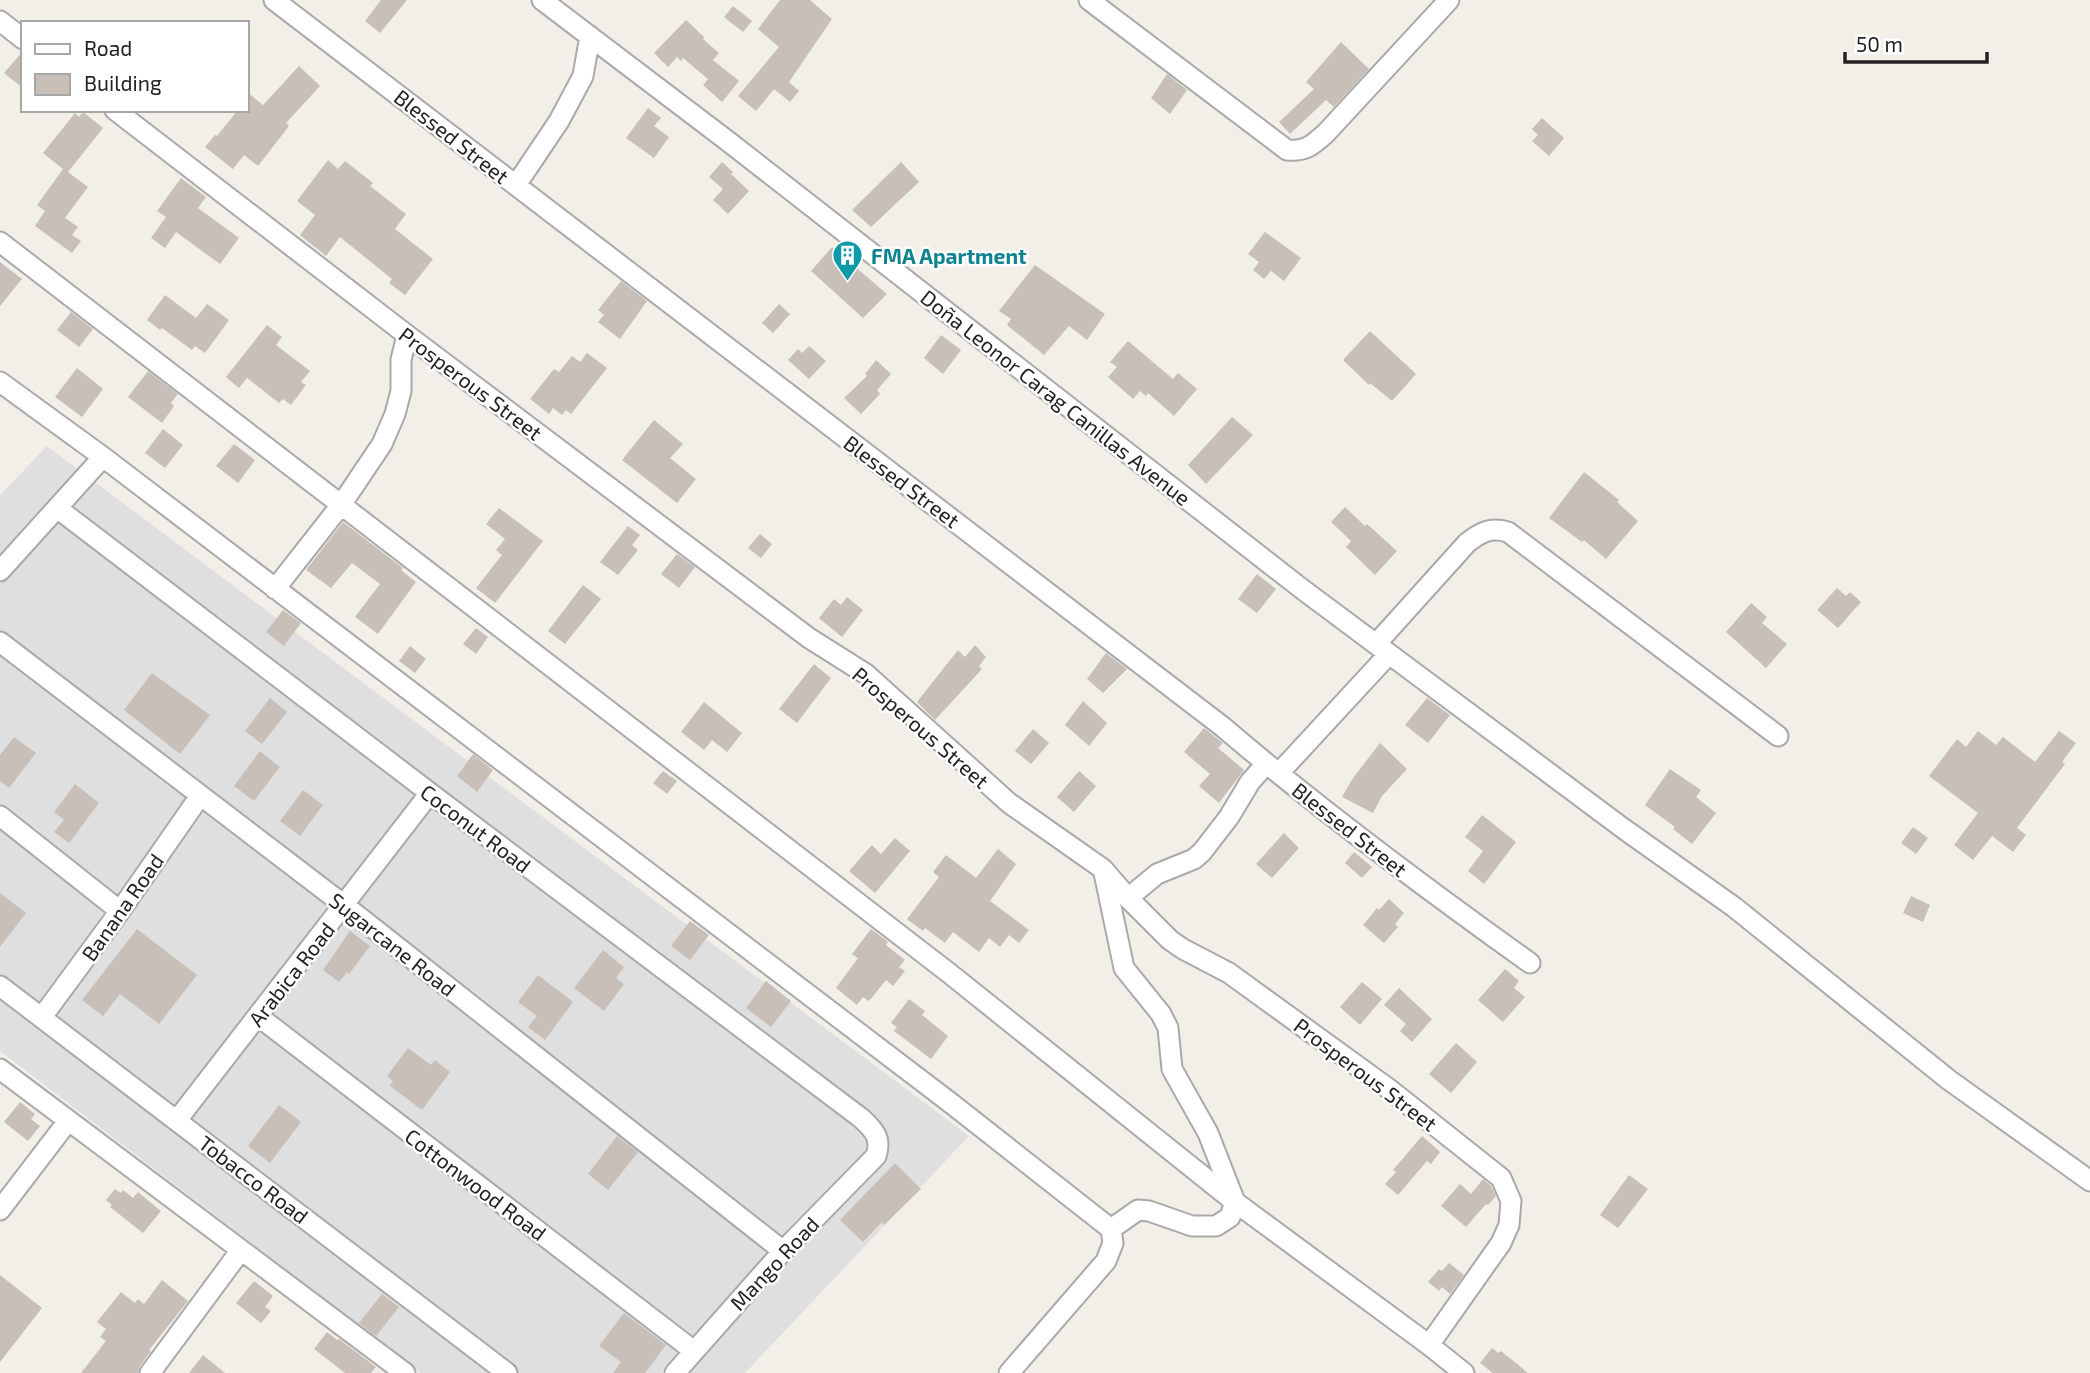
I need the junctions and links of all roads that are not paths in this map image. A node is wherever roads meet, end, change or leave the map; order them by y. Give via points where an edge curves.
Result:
1 (274, 0) edge
2 (542, 0) edge
3 (1089, 0) edge
4 (1449, 0) edge
5 (0, 22) edge
6 (590, 36) junction
7 (21, 38) edge
8 (118, 112) edge
9 (516, 185) junction
10 (0, 242) edge
11 (407, 335) junction
12 (3, 391) edge
13 (103, 457) junction
14 (341, 505) junction
15 (57, 508) junction
16 (0, 571) edge
17 (275, 589) junction
18 (0, 642) edge
19 (1382, 649) junction
20 (1778, 736) dead end
21 (1272, 769) junction
22 (429, 793) junction
23 (200, 796) junction
24 (0, 816) edge
25 (1103, 869) junction
26 (1128, 898) junction
27 (344, 905) junction
28 (120, 911) junction
29 (1530, 963) dead end
30 (0, 986) edge
31 (258, 1016) junction
32 (42, 1017) junction
33 (0, 1069) edge
34 (177, 1120) junction
35 (68, 1121) junction
36 (876, 1156) joint
37 (2090, 1181) edge
38 (1235, 1202) junction
39 (0, 1210) edge
40 (1111, 1229) junction
41 (241, 1250) junction
42 (783, 1251) junction
43 (1429, 1345) junction
44 (694, 1351) junction
45 (150, 1373) edge
46 (405, 1373) edge
47 (508, 1373) edge
48 (675, 1373) edge
49 (1009, 1373) edge
50 (1464, 1373) edge

1 - 9 street, Blessed Street
2 - 6 street, Doña Leonor Carag Canillas Avenue
3 - 4 street via 1287,150 1297,151 1311,147 1326,133
5 - 7 street
6 - 9 street via 583,76
6 - 19 street, Doña Leonor Carag Canillas Avenue
8 - 11 street, Prosperous Street
9 - 21 street, Blessed Street
10 - 14 street
11 - 14 street via 395,414 383,444
11 - 25 street, Prosperous Street via 808,638 866,674 1009,803
12 - 13 street
13 - 15 street
13 - 17 street
14 - 17 street
14 - 38 street via 949,973
15 - 16 street
15 - 22 street, Coconut Road
17 - 40 street
18 - 23 street, Sugarcane Road
19 - 20 street via 1467,543 1481,532 1497,529 1508,532
19 - 21 street
19 - 37 street, Doña Leonor Carag Canillas Avenue via 1734,907 1950,1080
21 - 26 street via 1250,782 1202,852 1157,874
21 - 29 street, Blessed Street
22 - 27 street, Arabica Road
22 - 36 street, Coconut Road via 861,1118 877,1137
23 - 27 street, Sugarcane Road
23 - 28 street, Banana Road
24 - 28 street
25 - 26 street, Prosperous Street
25 - 38 street via 1124,968 1168,1028 1172,1069 1208,1133
26 - 43 street, Prosperous Street via 1170,940 1229,973 1389,1089 1501,1178 1511,1201 1509,1225
27 - 31 street, Arabica Road
27 - 42 street, Sugarcane Road
28 - 32 street, Banana Road
30 - 32 street, Tobacco Road
31 - 34 street, Arabica Road
31 - 44 street, Cottonwood Road
32 - 34 street, Tobacco Road
33 - 35 street
34 - 47 street, Tobacco Road
35 - 39 street
35 - 41 street
36 - 42 street, Mango Road
38 - 40 street via 1230,1217 1216,1226 1192,1226 1138,1210
38 - 43 street
40 - 49 street via 1113,1243 1106,1261
41 - 45 street
41 - 46 street
42 - 44 street, Mango Road
43 - 50 street
44 - 48 street, Mango Road

